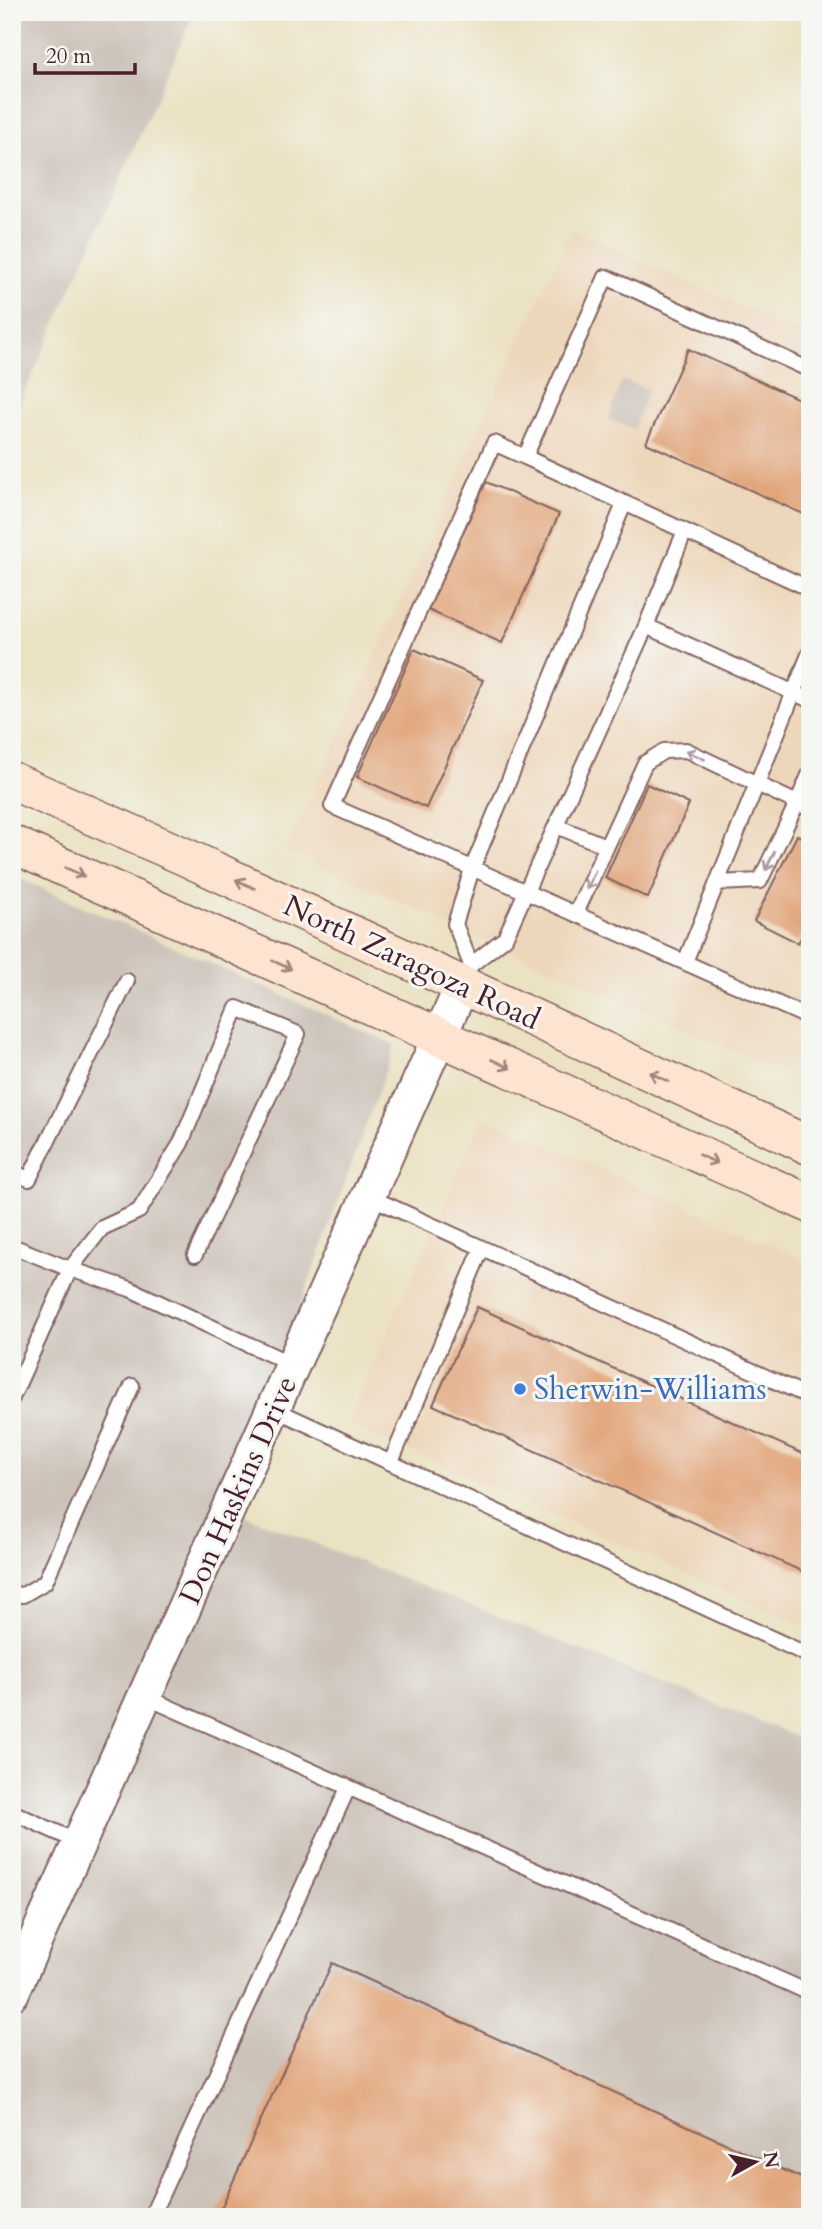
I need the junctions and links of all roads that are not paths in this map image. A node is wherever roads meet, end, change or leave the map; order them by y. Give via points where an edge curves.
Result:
1 (810, 370) edge
2 (525, 457) junction
3 (624, 504) junction
4 (684, 533) junction
5 (810, 589) edge
6 (646, 626) junction
7 (810, 652) edge
8 (793, 693) junction
9 (810, 700) edge
10 (810, 773) edge
11 (12, 781) edge
12 (756, 785) junction
13 (804, 806) edge
14 (556, 826) junction
15 (12, 844) edge
16 (606, 846) junction
17 (472, 869) junction
18 (718, 883) junction
19 (525, 893) junction
20 (576, 913) junction
21 (685, 962) junction
22 (466, 975) junction
23 (127, 981) dead end
24 (810, 1018) edge
25 (439, 1036) junction
26 (810, 1146) edge
27 (12, 1172) edge
28 (370, 1197) junction
29 (810, 1204) edge
30 (12, 1246) edge
31 (482, 1248) junction
32 (195, 1255) dead end
33 (70, 1269) junction
34 (294, 1365) junction
35 (132, 1386) dead end
36 (810, 1397) edge
37 (12, 1398) edge
38 (274, 1409) junction
39 (391, 1462) junction
40 (12, 1594) edge
41 (810, 1656) edge
42 (146, 1697) junction
43 (348, 1787) junction
44 (12, 1812) edge
45 (81, 1843) junction
46 (12, 1993) edge
47 (810, 1993) edge
48 (151, 2217) edge

1 - 2 lane via 606,277
2 - 3 lane
2 - 17 lane via 494,443 332,806
3 - 4 lane
3 - 17 lane
4 - 5 lane
4 - 6 lane
6 - 8 lane
6 - 14 lane
7 - 8 lane
8 - 9 lane
8 - 12 lane
10 - 13 lane
22 -> 11 main road, North Zaragoza Road
12 - 13 lane
12 -> 16 lane via 686,750 664,751 645,763
12 - 18 lane
13 -> 18 lane via 760,881
14 - 16 lane
14 - 19 lane
15 -> 25 main road, North Zaragoza Road
16 -> 20 lane
17 - 19 lane
17 - 22 lane via 455,924
18 - 21 lane
19 - 20 lane
19 - 22 lane via 505,938
20 - 21 lane
21 - 24 lane
22 - 25 street, Don Haskins Drive
26 -> 22 main road, North Zaragoza Road
23 - 27 lane via 29,1179
25 - 28 street, Don Haskins Drive
25 -> 29 main road, North Zaragoza Road
28 - 31 lane
28 - 34 street, Don Haskins Drive
30 - 33 lane
31 - 36 lane
31 - 39 lane
32 - 33 lane via 298,1034 237,1008 181,1143 139,1210 102,1228
33 - 34 lane via 130,1289
33 - 37 lane
34 - 38 street, Don Haskins Drive
35 - 40 lane via 45,1582 23,1595
38 - 39 lane
38 - 42 street, Don Haskins Drive
39 - 41 lane
42 - 43 lane
42 - 45 street, Don Haskins Drive
43 - 47 lane
43 - 48 lane
44 - 45 lane
45 - 46 street, Don Haskins Drive

